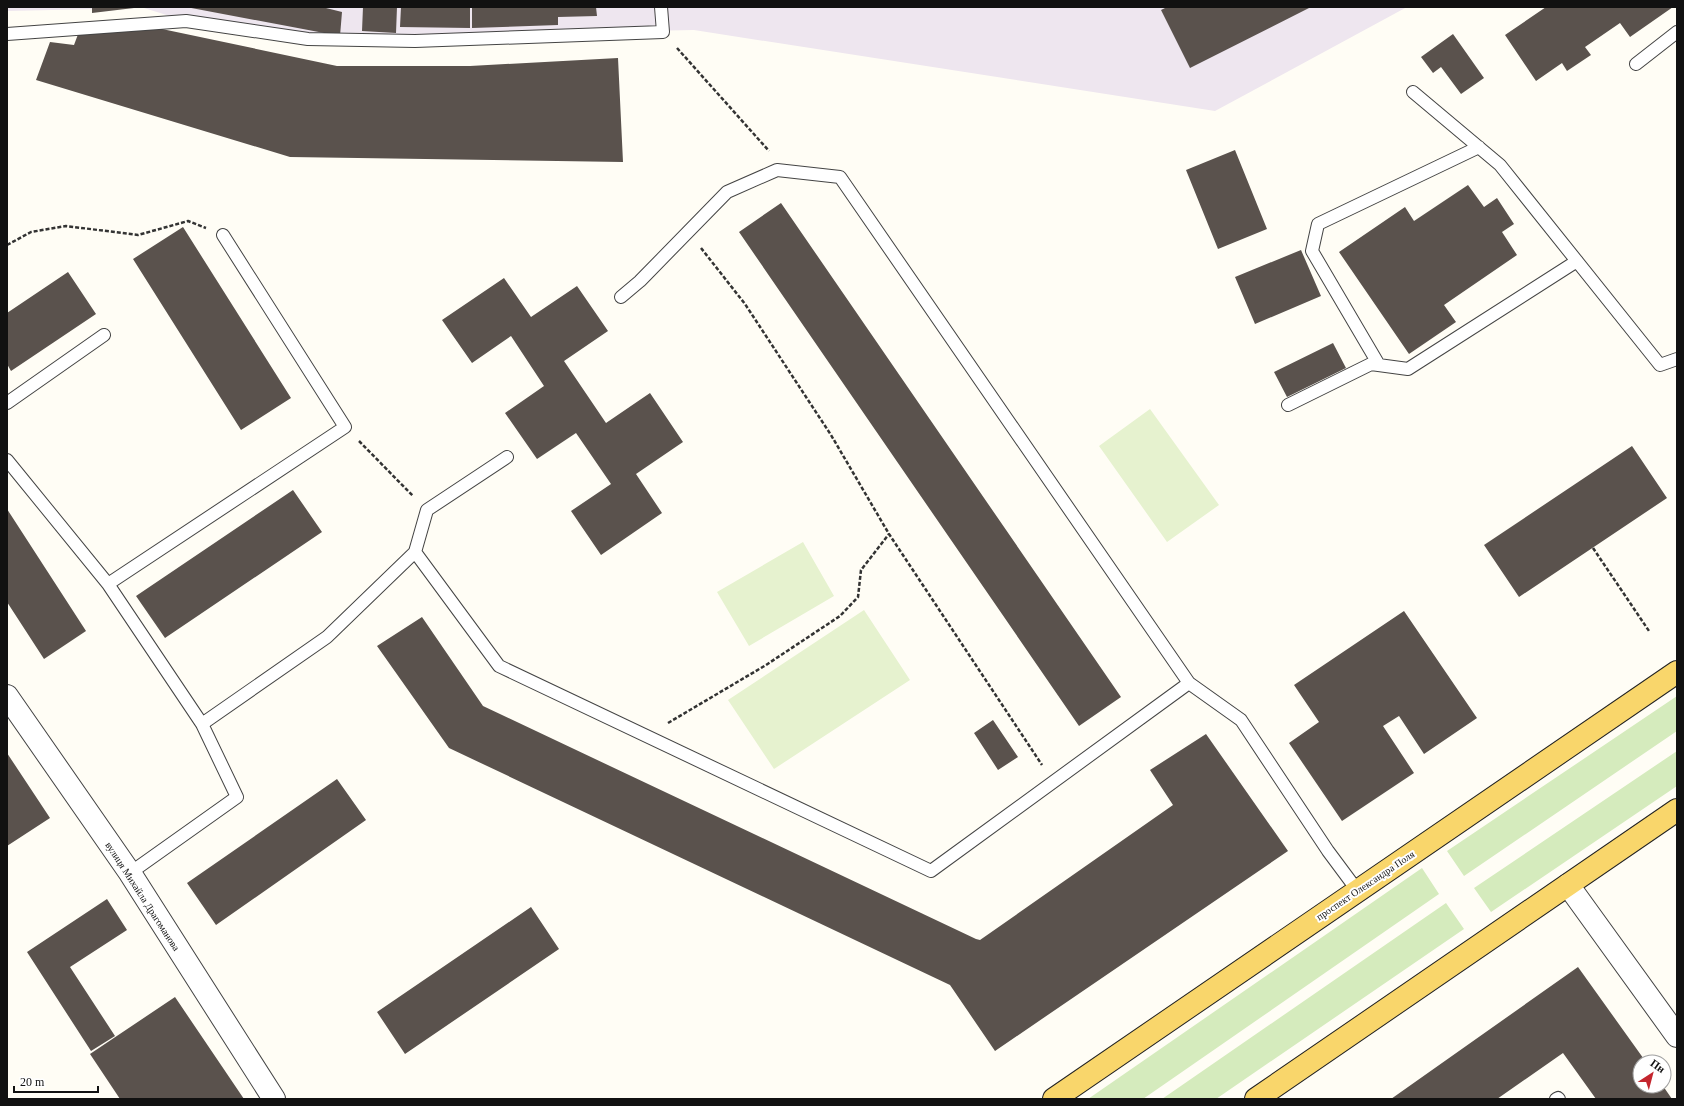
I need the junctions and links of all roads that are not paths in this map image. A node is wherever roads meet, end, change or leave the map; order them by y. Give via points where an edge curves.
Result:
1 (661, 7) edge
2 (1677, 32) edge
3 (7, 34) edge
4 (1636, 64) dead end
5 (1413, 92) dead end
6 (1479, 147) junction
7 (223, 235) road end
8 (1577, 261) junction
9 (621, 297) dead end
10 (104, 335) dead end
11 (1677, 359) edge
12 (1379, 365) junction
13 (7, 403) edge
14 (1288, 405) dead end
15 (507, 457) dead end
16 (7, 460) edge
17 (415, 552) junction
18 (108, 584) junction
19 (1677, 672) edge
20 (1189, 683) junction
21 (7, 696) edge
22 (202, 724) junction
23 (1677, 810) edge
24 (130, 873) junction
25 (1568, 885) junction
26 (1357, 890) junction
27 (1677, 1036) edge
28 (274, 1099) edge
29 (1054, 1099) edge
30 (1256, 1099) edge

1 - 3 lane via 663,32 415,42 308,39 186,21
2 - 4 lane
5 - 6 lane
6 - 8 lane via 1500,165
6 - 12 lane via 1318,224 1312,251
7 - 18 lane via 345,427
8 - 11 lane via 1660,365
8 - 12 lane via 1408,369
9 - 20 lane via 640,281 727,192 777,170 840,177
10 - 13 lane
12 - 14 lane via 1371,364
15 - 17 lane via 427,510
16 - 18 lane
17 - 20 lane via 499,666 931,871
17 - 22 lane via 327,637
18 - 22 lane
19 - 26 main road, проспект Олександра Поля
20 - 26 lane via 1242,720 1328,851
21 - 24 street, вулиця Михайла Драгоманова
22 - 24 lane via 237,797
23 - 25 main road
24 - 28 street, вулиця Михайла Драгоманова
25 - 27 street
25 - 30 main road
26 - 29 main road, проспект Олександра Поля

